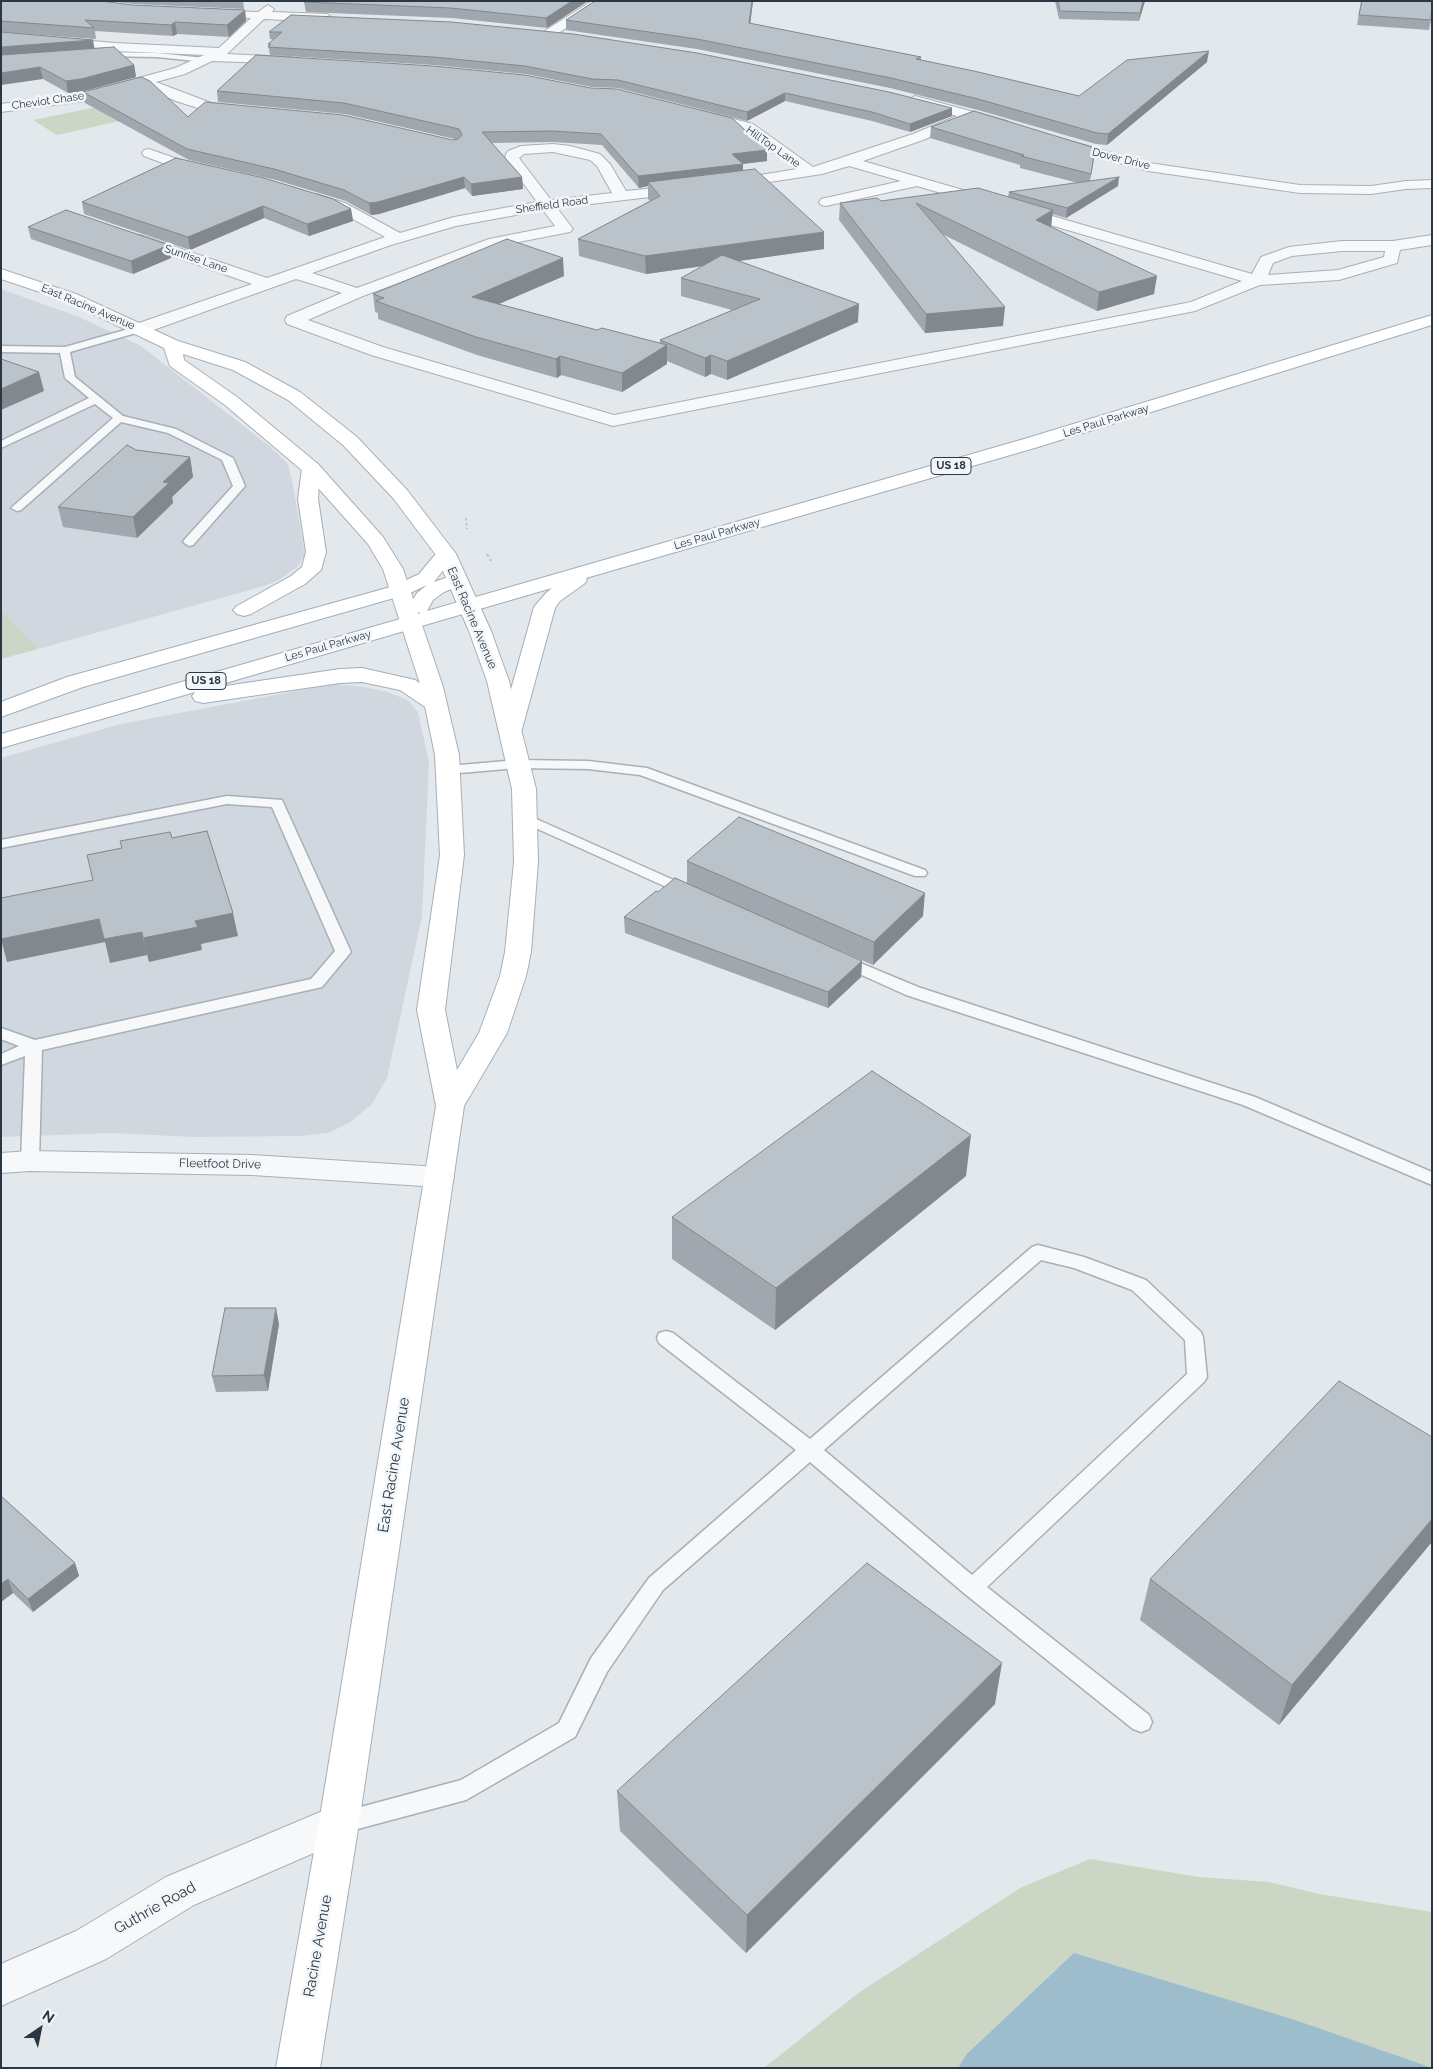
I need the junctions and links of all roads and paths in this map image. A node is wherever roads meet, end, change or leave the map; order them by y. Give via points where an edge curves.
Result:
1 (277, 1) edge
2 (601, 1) edge
3 (190, 12) edge
4 (262, 16) junction
5 (336, 19) edge
6 (566, 35) edge
7 (1, 37) edge
8 (90, 55) edge
9 (212, 56) junction
10 (298, 62) edge
11 (144, 82) junction
12 (898, 96) edge
13 (1, 108) edge
14 (246, 110) edge
15 (686, 111) edge
16 (972, 115) junction
17 (1014, 128) edge
18 (1049, 139) edge
19 (149, 153) dead end
20 (849, 161) junction
21 (810, 172) junction
22 (223, 174) edge
23 (916, 182) junction
24 (1432, 184) edge
25 (719, 186) edge
26 (700, 188) edge
27 (305, 195) edge
28 (621, 196) junction
29 (826, 202) dead end
30 (548, 204) junction
31 (123, 234) edge
32 (397, 238) junction
33 (1432, 240) edge
34 (1393, 246) junction
35 (1, 274) edge
36 (296, 274) junction
37 (1257, 280) junction
38 (268, 284) junction
39 (357, 293) junction
40 (1432, 320) edge
41 (138, 328) junction
42 (172, 345) junction
43 (1, 349) edge
44 (65, 350) junction
45 (96, 399) junction
46 (119, 418) junction
47 (1, 445) edge
48 (311, 468) junction
49 (17, 508) dead end
50 (466, 518) dead end
51 (468, 529) dead end
52 (189, 542) dead end
53 (446, 554) junction
54 (487, 554) dead end
55 (491, 561) dead end
56 (600, 568) junction
57 (457, 580) junction
58 (400, 590) junction
59 (468, 605) junction
60 (244, 610) dead end
61 (412, 622) junction
62 (436, 704) junction
63 (122, 706) junction
64 (1, 710) edge
65 (511, 729) junction
66 (1, 741) edge
67 (518, 764) junction
68 (448, 770) junction
69 (525, 818) junction
70 (1, 844) edge
71 (920, 873) dead end
72 (705, 899) edge
73 (831, 955) edge
74 (1, 1033) edge
75 (34, 1046) junction
76 (1, 1060) edge
77 (450, 1106) junction
78 (15, 1162) edge
79 (439, 1177) junction
80 (1432, 1179) edge
81 (666, 1338) dead end
82 (810, 1450) junction
83 (972, 1588) junction
84 (1141, 1722) dead end
85 (339, 1823) junction
86 (1, 1985) edge
87 (298, 2068) edge

1 - 4 street, Cheviot Chase
2 - 6 street via 546,33
3 - 4 street
4 - 5 street
4 - 9 street, Cheviot Chase
7 - 9 street
8 - 9 lane
9 - 10 street
9 - 11 street, Cheviot Chase via 180,71
11 - 13 street, Cheviot Chase via 84,97
11 - 14 street via 209,107
12 - 16 street
15 - 21 street, HillTop Lane via 748,127
16 - 17 street
16 - 20 street
18 - 24 street, Dover Drive via 1148,167 1300,189 1371,190
19 - 22 street
20 - 21 street
20 - 23 street
21 - 25 street
23 - 29 street
23 - 37 street
26 - 28 street, Sheffield Road
27 - 32 street via 340,206
28 - 30 street, Sheffield Road
28 - 30 street via 596,157 553,148 533,148 513,154 512,158
30 - 32 street, Sheffield Road via 478,216
30 - 39 street via 565,229 494,242
31 - 38 street, Sunrise Lane
32 - 36 street, Sheffield Road
33 - 34 street
34 - 37 street via 1342,246 1289,252 1268,260
34 - 37 street via 1391,260 1339,275
35 - 41 main road, East Racine Avenue via 70,297
36 - 38 street, Sheffield Road
36 - 39 street
37 - 39 street via 1195,306 613,421 377,351 293,320
38 - 41 street, Sheffield Road
40 - 56 main road, Les Paul Parkway / US 18 via 1031,444
41 - 42 main road, East Racine Avenue
41 - 44 lane
42 - 48 main road, East Racine Avenue via 176,362 231,401
42 - 53 main road, East Racine Avenue via 239,366 294,396 350,441 400,494
43 - 44 lane
44 - 45 lane via 70,378
45 - 46 lane
45 - 47 lane
46 - 49 lane
46 - 52 lane via 172,431 227,458 239,486
48 - 58 main road, East Racine Avenue via 376,541 393,569
48 - 60 main road via 308,499 316,552 311,570
50 - 51 path
53 - 57 main road, East Racine Avenue
53 - 58 main road via 426,578
54 - 55 path
56 - 59 main road, Les Paul Parkway / US 18
56 - 65 main road via 571,583 545,607
57 - 59 main road, East Racine Avenue
57 - 61 main road via 424,597
58 - 61 main road, East Racine Avenue
58 - 64 main road via 75,682
59 - 61 main road, Les Paul Parkway / US 18
59 - 65 main road, East Racine Avenue via 498,681
61 - 62 main road, East Racine Avenue
61 - 63 main road, Les Paul Parkway / US 18
62 - 63 main road via 407,685 362,675
62 - 68 main road, East Racine Avenue
63 - 66 main road, Les Paul Parkway / US 18
65 - 67 main road, East Racine Avenue
67 - 68 lane
67 - 69 main road, East Racine Avenue via 524,789
67 - 71 lane via 588,765 642,771
68 - 77 main road, East Racine Avenue via 452,854 430,1010
69 - 72 lane
69 - 77 main road, East Racine Avenue via 526,862 513,976 493,1032
70 - 75 lane via 227,800 277,803 343,952 316,982
73 - 80 lane via 912,991 1249,1101
74 - 75 lane
75 - 76 lane
75 - 78 lane
77 - 79 main road, East Racine Avenue
78 - 79 street, Fleetfoot Drive via 252,1164
79 - 85 main road, East Racine Avenue
81 - 82 lane
82 - 83 lane
82 - 83 lane via 1038,1252 1078,1262 1139,1285 1194,1337 1197,1377
82 - 85 lane via 656,1584 599,1665 567,1730 466,1789
83 - 84 lane
85 - 86 street, Guthrie Road via 180,1891 91,1945
85 - 87 main road, Racine Avenue

